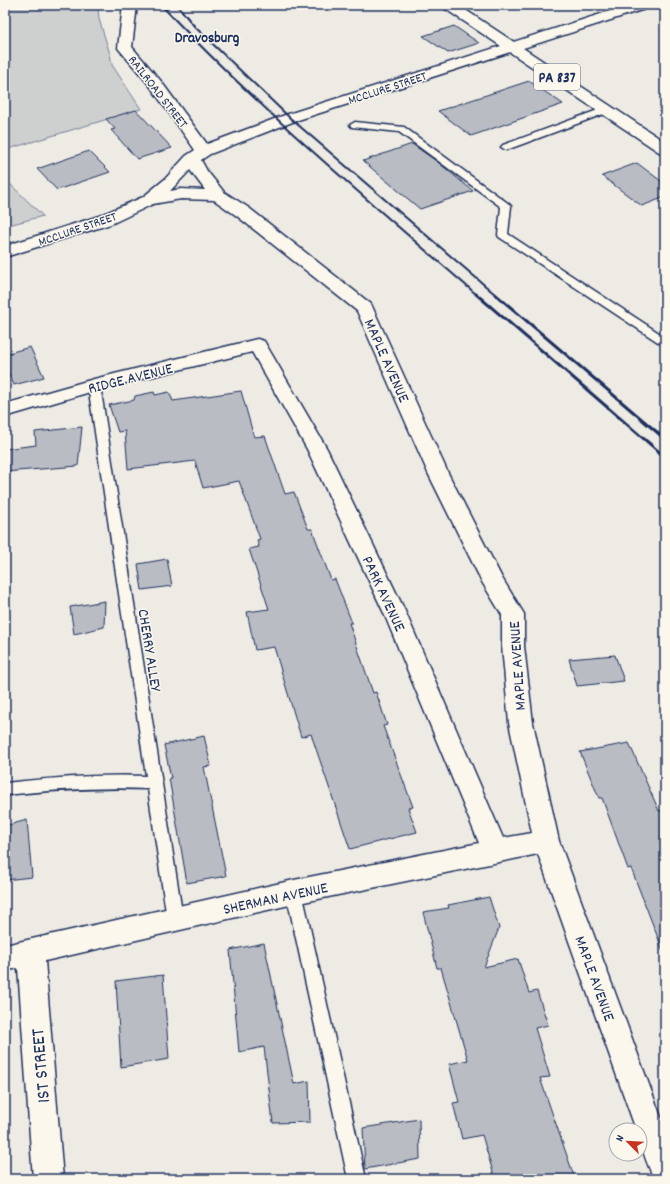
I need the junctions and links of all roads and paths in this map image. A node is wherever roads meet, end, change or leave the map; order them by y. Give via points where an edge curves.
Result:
1 (130, 5) edge
2 (449, 5) edge
3 (643, 5) edge
4 (510, 47) junction
5 (606, 110) junction
6 (355, 125) dead end
7 (506, 147) dead end
8 (665, 149) edge
9 (198, 155) junction
10 (218, 195) junction
11 (149, 200) junction
12 (5, 252) edge
13 (665, 342) edge
14 (257, 345) joint
15 (94, 385) junction
16 (5, 411) edge
17 (154, 783) junction
18 (5, 789) edge
19 (546, 841) junction
20 (495, 850) junction
21 (294, 892) junction
22 (174, 919) junction
23 (18, 956) edge
24 (665, 1169) edge
25 (48, 1179) edge
26 (357, 1179) edge

1 - 9 street, RAILROAD STREET via 125,48 155,83
2 - 4 street, PA 837
3 - 4 street, MCCLURE STREET
4 - 5 street, PA 837
4 - 9 street, MCCLURE STREET via 290,118
5 - 7 lane
5 - 8 street, PA 837
6 - 13 lane via 401,129 506,206 503,235
9 - 10 street, MAPLE AVENUE via 200,173
9 - 11 street, MCCLURE STREET
10 - 11 street, MCCLURE STREET via 181,194
10 - 19 street, MAPLE AVENUE via 365,308 438,473 492,582 513,614 513,646 521,723
11 - 12 street, MCCLURE STREET via 105,220
14 - 15 street, RIDGE AVENUE
14 - 20 street, PARK AVENUE via 317,449 394,611
15 - 16 street, RIDGE AVENUE
15 - 17 lane, CHERRY ALLEY
17 - 18 lane via 113,781
17 - 22 lane, CHERRY ALLEY
19 - 20 street, SHERMAN AVENUE
19 - 24 street, MAPLE AVENUE
20 - 21 street, SHERMAN AVENUE
21 - 22 street, SHERMAN AVENUE
21 - 26 lane
22 - 23 street, SHERMAN AVENUE
23 - 25 street, 1ST STREET

